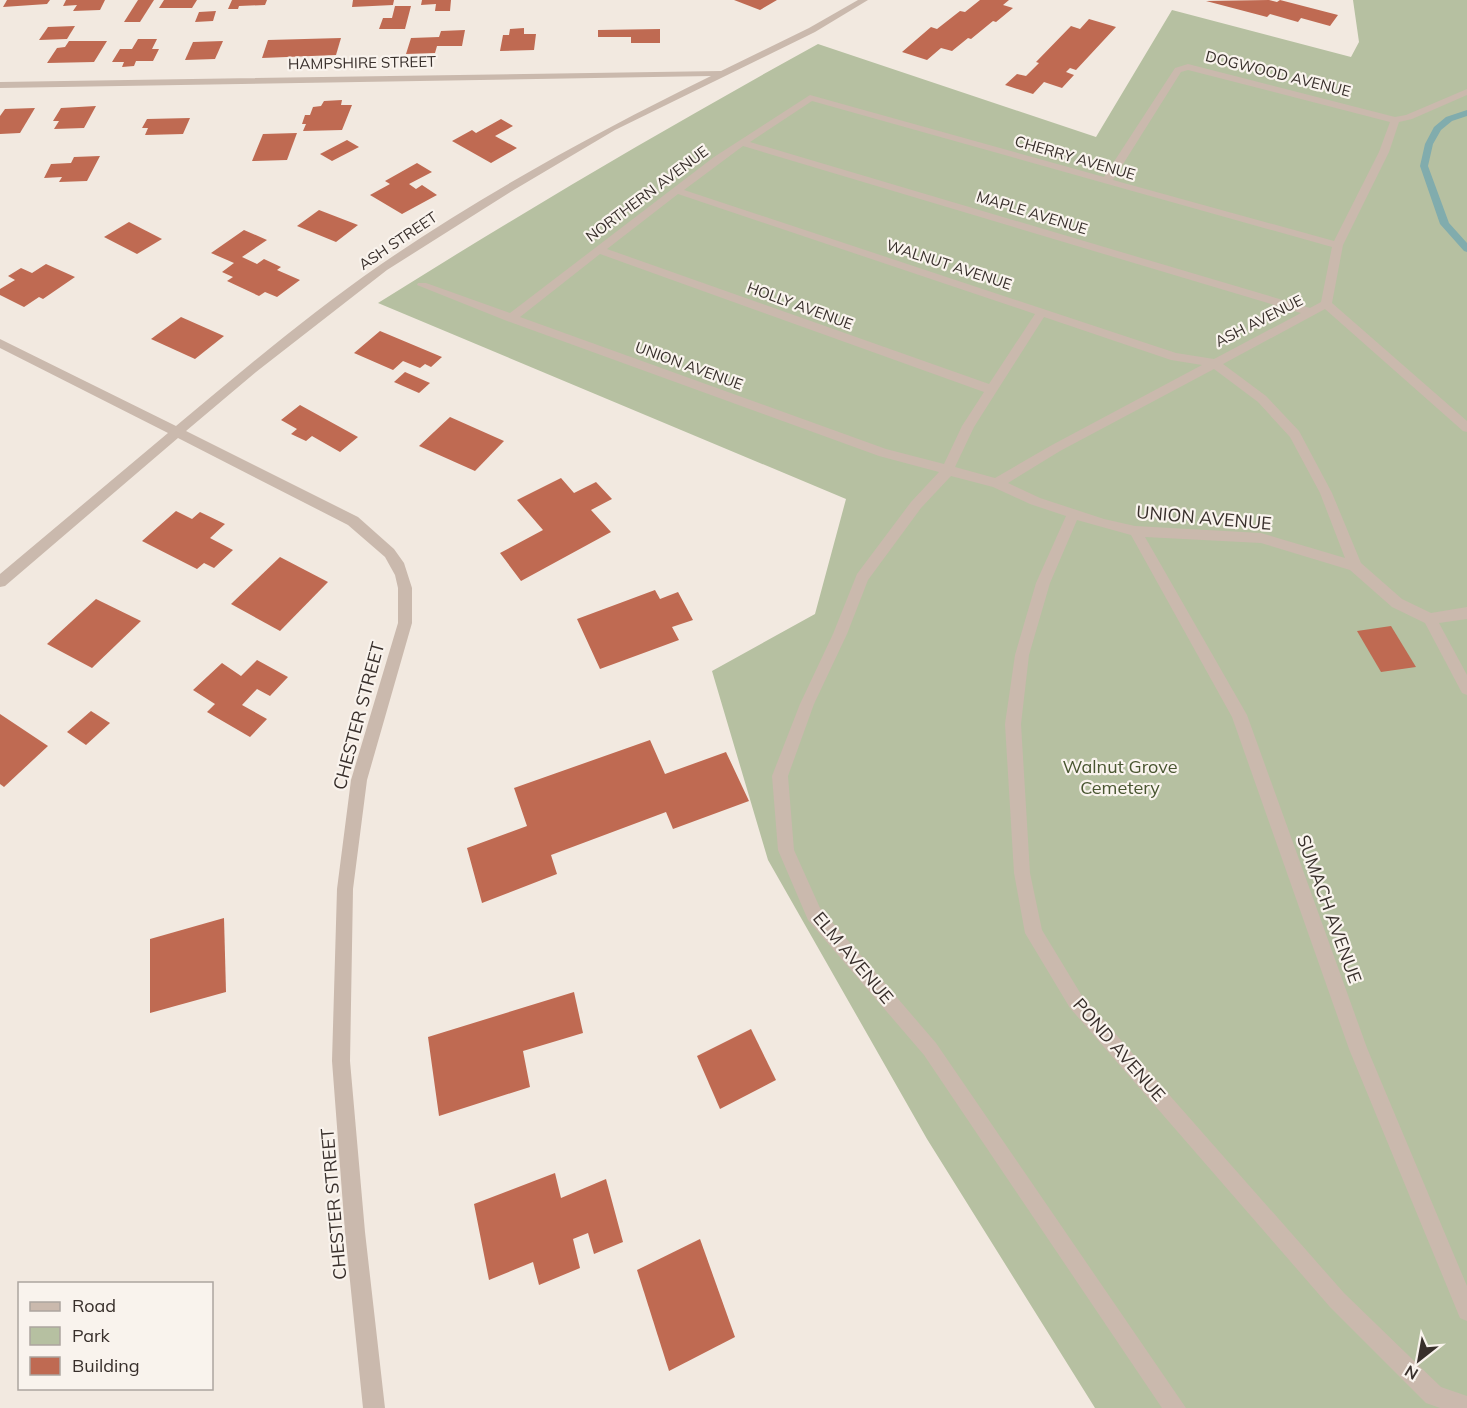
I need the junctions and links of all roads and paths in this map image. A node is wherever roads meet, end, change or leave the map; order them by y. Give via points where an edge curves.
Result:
1 (864, 0) edge
2 (724, 72) junction
3 (0, 85) edge
4 (1467, 92) edge
5 (805, 99) joint
6 (1395, 120) junction
7 (743, 143) junction
8 (1106, 182) junction
9 (675, 190) junction
10 (1338, 245) junction
11 (598, 250) junction
12 (422, 285) dead end
13 (1326, 304) junction
14 (1042, 312) junction
15 (1312, 312) junction
16 (511, 318) junction
17 (0, 343) edge
18 (1214, 363) junction
19 (992, 390) junction
20 (1467, 428) edge
21 (177, 432) junction
22 (947, 472) junction
23 (997, 483) junction
24 (1073, 515) junction
25 (1135, 531) junction
26 (1355, 566) junction
27 (0, 582) edge
28 (1467, 613) edge
29 (1430, 619) junction
30 (1467, 689) edge
31 (1467, 1311) edge
32 (1467, 1407) edge
33 (374, 1408) edge
34 (1175, 1408) edge

1 - 2 street, ASH STREET
2 - 3 street, HAMPSHIRE STREET
2 - 21 street, ASH STREET via 612,128 437,232 319,316
4 - 6 street
5 - 7 street, NORTHERN AVENUE
5 - 8 street, CHERRY AVENUE via 827,100
6 - 8 street, DOGWOOD AVENUE via 1188,67 1178,70
6 - 10 street, ASH AVENUE via 1384,152
7 - 9 street, NORTHERN AVENUE
7 - 15 street, MAPLE AVENUE
8 - 10 street, CHERRY AVENUE
9 - 11 street, NORTHERN AVENUE
9 - 14 street, WALNUT AVENUE
10 - 13 street, ASH AVENUE
11 - 16 street, NORTHERN AVENUE
11 - 19 street, HOLLY AVENUE
12 - 16 street, UNION AVENUE
13 - 15 street, ASH AVENUE
13 - 20 street
14 - 18 street, WALNUT AVENUE via 1175,357
14 - 19 street, ELM AVENUE
15 - 18 street, ASH AVENUE
16 - 22 street, UNION AVENUE via 883,453
17 - 21 street, CHESTER STREET
18 - 23 street, ASH AVENUE
18 - 26 street via 1262,399 1295,434 1326,493
19 - 22 street, ELM AVENUE via 968,426
21 - 27 street, ASH STREET
21 - 33 street, CHESTER STREET via 354,521 381,542 402,570 407,600 405,623 359,780 345,889 341,1061
22 - 23 street, UNION AVENUE
22 - 34 street, ELM AVENUE via 916,505 862,578 807,704 780,776 786,850 814,914 930,1049
23 - 24 street, UNION AVENUE
24 - 25 street, UNION AVENUE
24 - 32 street, POND AVENUE via 1043,584 1022,655 1013,724 1022,873 1034,933 1076,1002 1337,1300 1434,1395
25 - 26 street, UNION AVENUE via 1261,538
25 - 31 street, SUMACH AVENUE via 1239,715 1358,1048
26 - 29 street, UNION AVENUE via 1397,603
28 - 29 street
29 - 30 street

